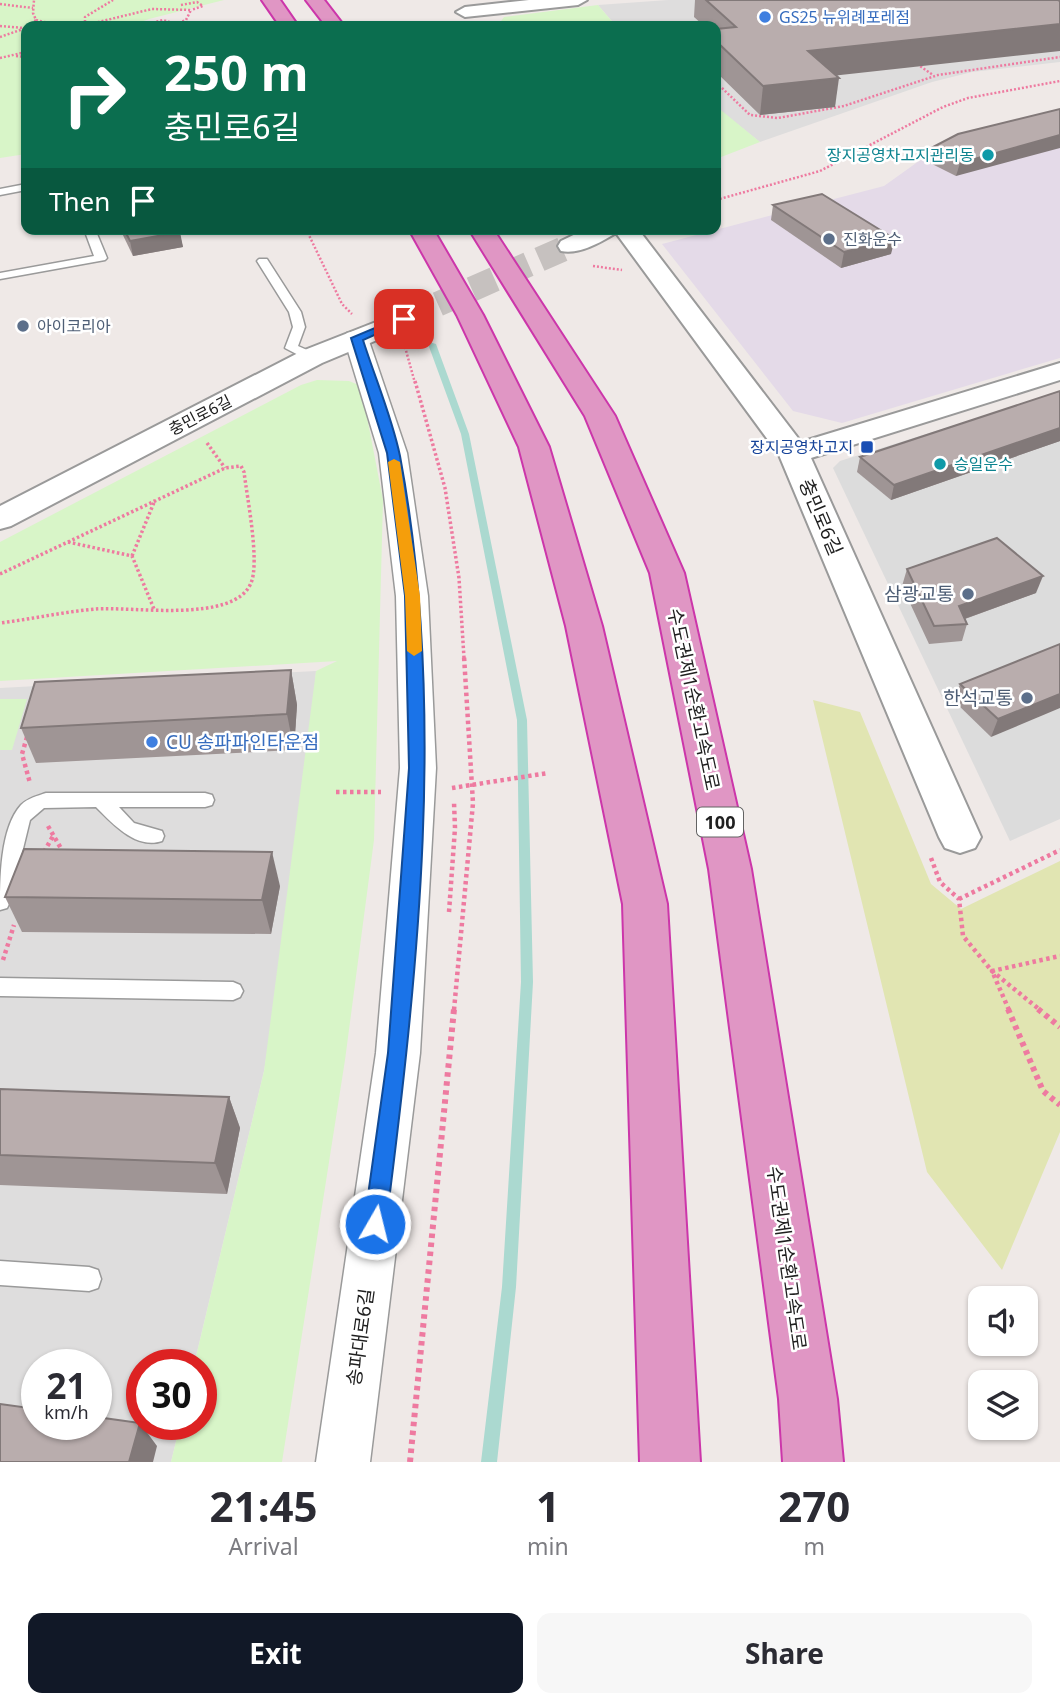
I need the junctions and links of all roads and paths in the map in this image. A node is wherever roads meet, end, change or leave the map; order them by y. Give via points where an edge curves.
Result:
1 (34, 0) edge
2 (113, 0) edge
3 (202, 0) edge
4 (271, 0) edge
5 (315, 0) edge
6 (578, 0) edge
7 (197, 2) junction
8 (0, 4) edge
9 (178, 6) junction
10 (33, 8) junction
11 (191, 10) junction
12 (465, 13) edge
13 (36, 20) joint
14 (40, 21) edge
15 (85, 21) edge
16 (108, 21) edge
17 (184, 21) edge
18 (286, 21) edge
19 (331, 21) edge
20 (0, 26) edge
21 (21, 27) edge
22 (21, 29) edge
23 (0, 37) edge
24 (21, 53) edge
25 (12, 56) junction
26 (21, 57) edge
27 (1060, 57) edge
28 (0, 58) edge
29 (912, 60) edge
30 (933, 76) junction
31 (1060, 81) edge
32 (722, 88) edge
33 (835, 98) edge
34 (844, 106) junction
35 (21, 188) edge
36 (0, 192) edge
37 (721, 200) edge
38 (91, 235) edge
39 (309, 235) edge
40 (424, 235) edge
41 (485, 235) edge
42 (599, 235) edge
43 (630, 235) edge
44 (576, 255) joint
45 (263, 261) dead end
46 (626, 272) dead end
47 (0, 276) edge
48 (382, 328) junction
49 (312, 357) junction
50 (1060, 371) edge
51 (794, 454) junction
52 (155, 500) junction
53 (0, 519) edge
54 (67, 542) junction
55 (132, 556) junction
56 (0, 574) edge
57 (154, 609) junction
58 (0, 623) edge
59 (30, 728) edge
60 (548, 774) dead end
61 (336, 792) dead end
62 (417, 792) junction
63 (100, 800) junction
64 (205, 800) dead end
65 (35, 803) junction
66 (155, 836) dead end
67 (960, 837) dead end
68 (1060, 850) edge
69 (4, 878) edge
70 (0, 902) edge
71 (1060, 956) edge
72 (992, 971) junction
73 (0, 987) edge
74 (233, 991) dead end
75 (1060, 1027) edge
76 (1059, 1105) edge
77 (0, 1273) edge
78 (89, 1279) dead end
79 (343, 1462) edge
80 (670, 1462) edge
81 (813, 1462) edge

1 - 10 path
2 - 15 path
3 - 7 path
4 - 18 highway
5 - 19 highway
6 - 12 street
7 - 9 path
7 - 11 path via 203,6
8 - 10 path
9 - 11 path
9 - 16 path
10 - 13 path
11 - 17 path
13 - 14 path
20 - 21 path
22 - 23 path
24 - 25 path
25 - 26 path
25 - 28 path
27 - 30 path
29 - 30 path
30 - 34 path
31 - 37 path via 968,98 820,171
32 - 34 path via 750,115 764,118
33 - 34 path
35 - 36 lane
38 - 47 lane via 101,258
39 - 48 path via 342,304 350,313
40 - 80 highway via 470,315 534,447 584,626 645,904
41 - 81 highway, 수도권제1순환고속도로 / 100 via 600,416 667,573 730,869 808,1399
42 - 44 street
43 - 51 street, 충민로6길
44 - 46 path
45 - 49 lane via 295,312 299,327 291,348
48 - 49 street, 충민로6길
48 - 62 street, 송파대로6길 via 412,596
49 - 53 street, 충민로6길
50 - 51 street
51 - 67 street, 충민로6길
52 - 54 path
52 - 55 path
52 - 57 path via 225,468 241,466 255,571 252,586 239,598 217,606
54 - 55 path
54 - 56 path
55 - 57 path
57 - 58 path via 105,608
59 - 65 path via 22,754
60 - 62 path
61 - 62 path
62 - 79 street, 송파대로6길 via 398,1053
63 - 64 lane
63 - 65 lane
63 - 66 lane via 128,828
65 - 69 lane via 21,820
68 - 72 path via 959,899 963,936
69 - 70 lane
71 - 72 path
72 - 75 path
72 - 76 path via 1042,1091
73 - 74 lane
77 - 78 lane

